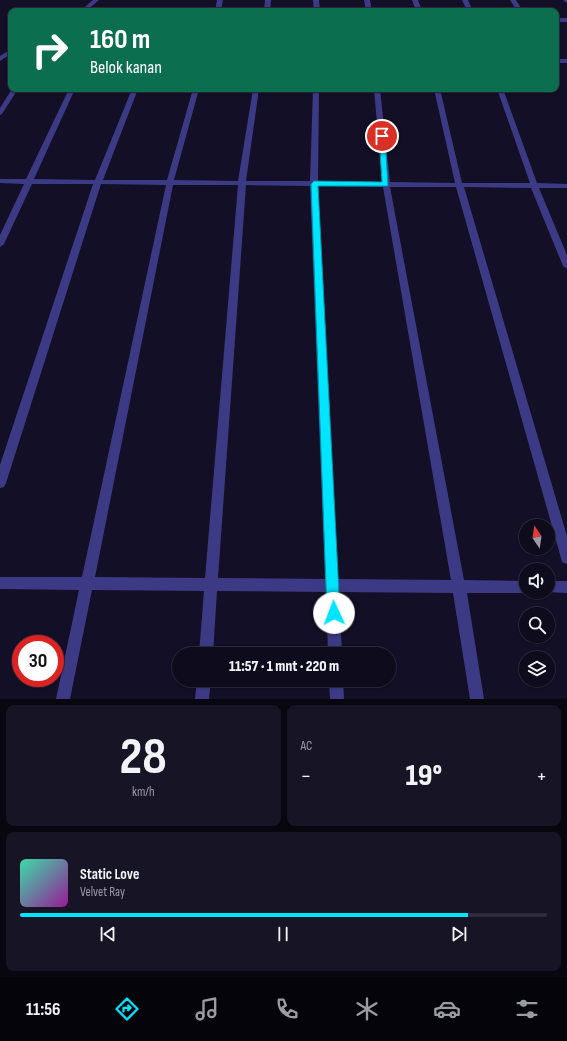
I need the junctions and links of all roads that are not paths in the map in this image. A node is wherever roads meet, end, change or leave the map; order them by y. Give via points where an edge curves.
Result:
1 (96, 0) edge
2 (87, 8) edge
3 (13, 92) edge
4 (71, 92) edge
5 (134, 92) edge
6 (195, 92) edge
7 (256, 92) edge
8 (316, 92) edge
9 (377, 92) edge
10 (438, 92) edge
11 (501, 92) edge
12 (0, 113) edge
13 (0, 181) edge
14 (28, 181) junction
15 (98, 182) junction
16 (170, 182) junction
17 (242, 183) junction
18 (314, 184) junction
19 (386, 184) junction
20 (459, 185) junction
21 (534, 185) junction
22 (567, 186) edge
23 (0, 244) edge
24 (567, 266) edge
25 (0, 483) edge
26 (567, 558) edge
27 (0, 583) edge
28 (88, 584) junction
29 (211, 585) junction
30 (332, 586) junction
31 (458, 587) junction
32 (519, 587) edge
33 (555, 587) edge
34 (567, 587) edge
35 (207, 647) edge
36 (335, 647) edge
37 (203, 687) edge
38 (336, 687) edge
39 (63, 699) edge
40 (202, 699) edge
41 (337, 699) edge
42 (477, 699) edge

1 - 2 street
3 - 12 street
4 - 14 street
5 - 15 street
6 - 16 street
7 - 17 street
8 - 18 street
9 - 19 street
10 - 20 street
11 - 21 street
13 - 14 street
14 - 15 street
14 - 23 street
15 - 16 street
15 - 25 street
16 - 17 street
16 - 28 street
17 - 18 street
17 - 29 street
18 - 19 street
18 - 30 street
19 - 20 street
19 - 31 street
20 - 21 street
20 - 26 street
21 - 22 street
21 - 24 street
27 - 28 street
28 - 29 street
28 - 39 street
29 - 30 street
29 - 35 street
30 - 31 street
30 - 36 street
31 - 32 street
31 - 42 street
33 - 34 street
37 - 40 street
38 - 41 street

